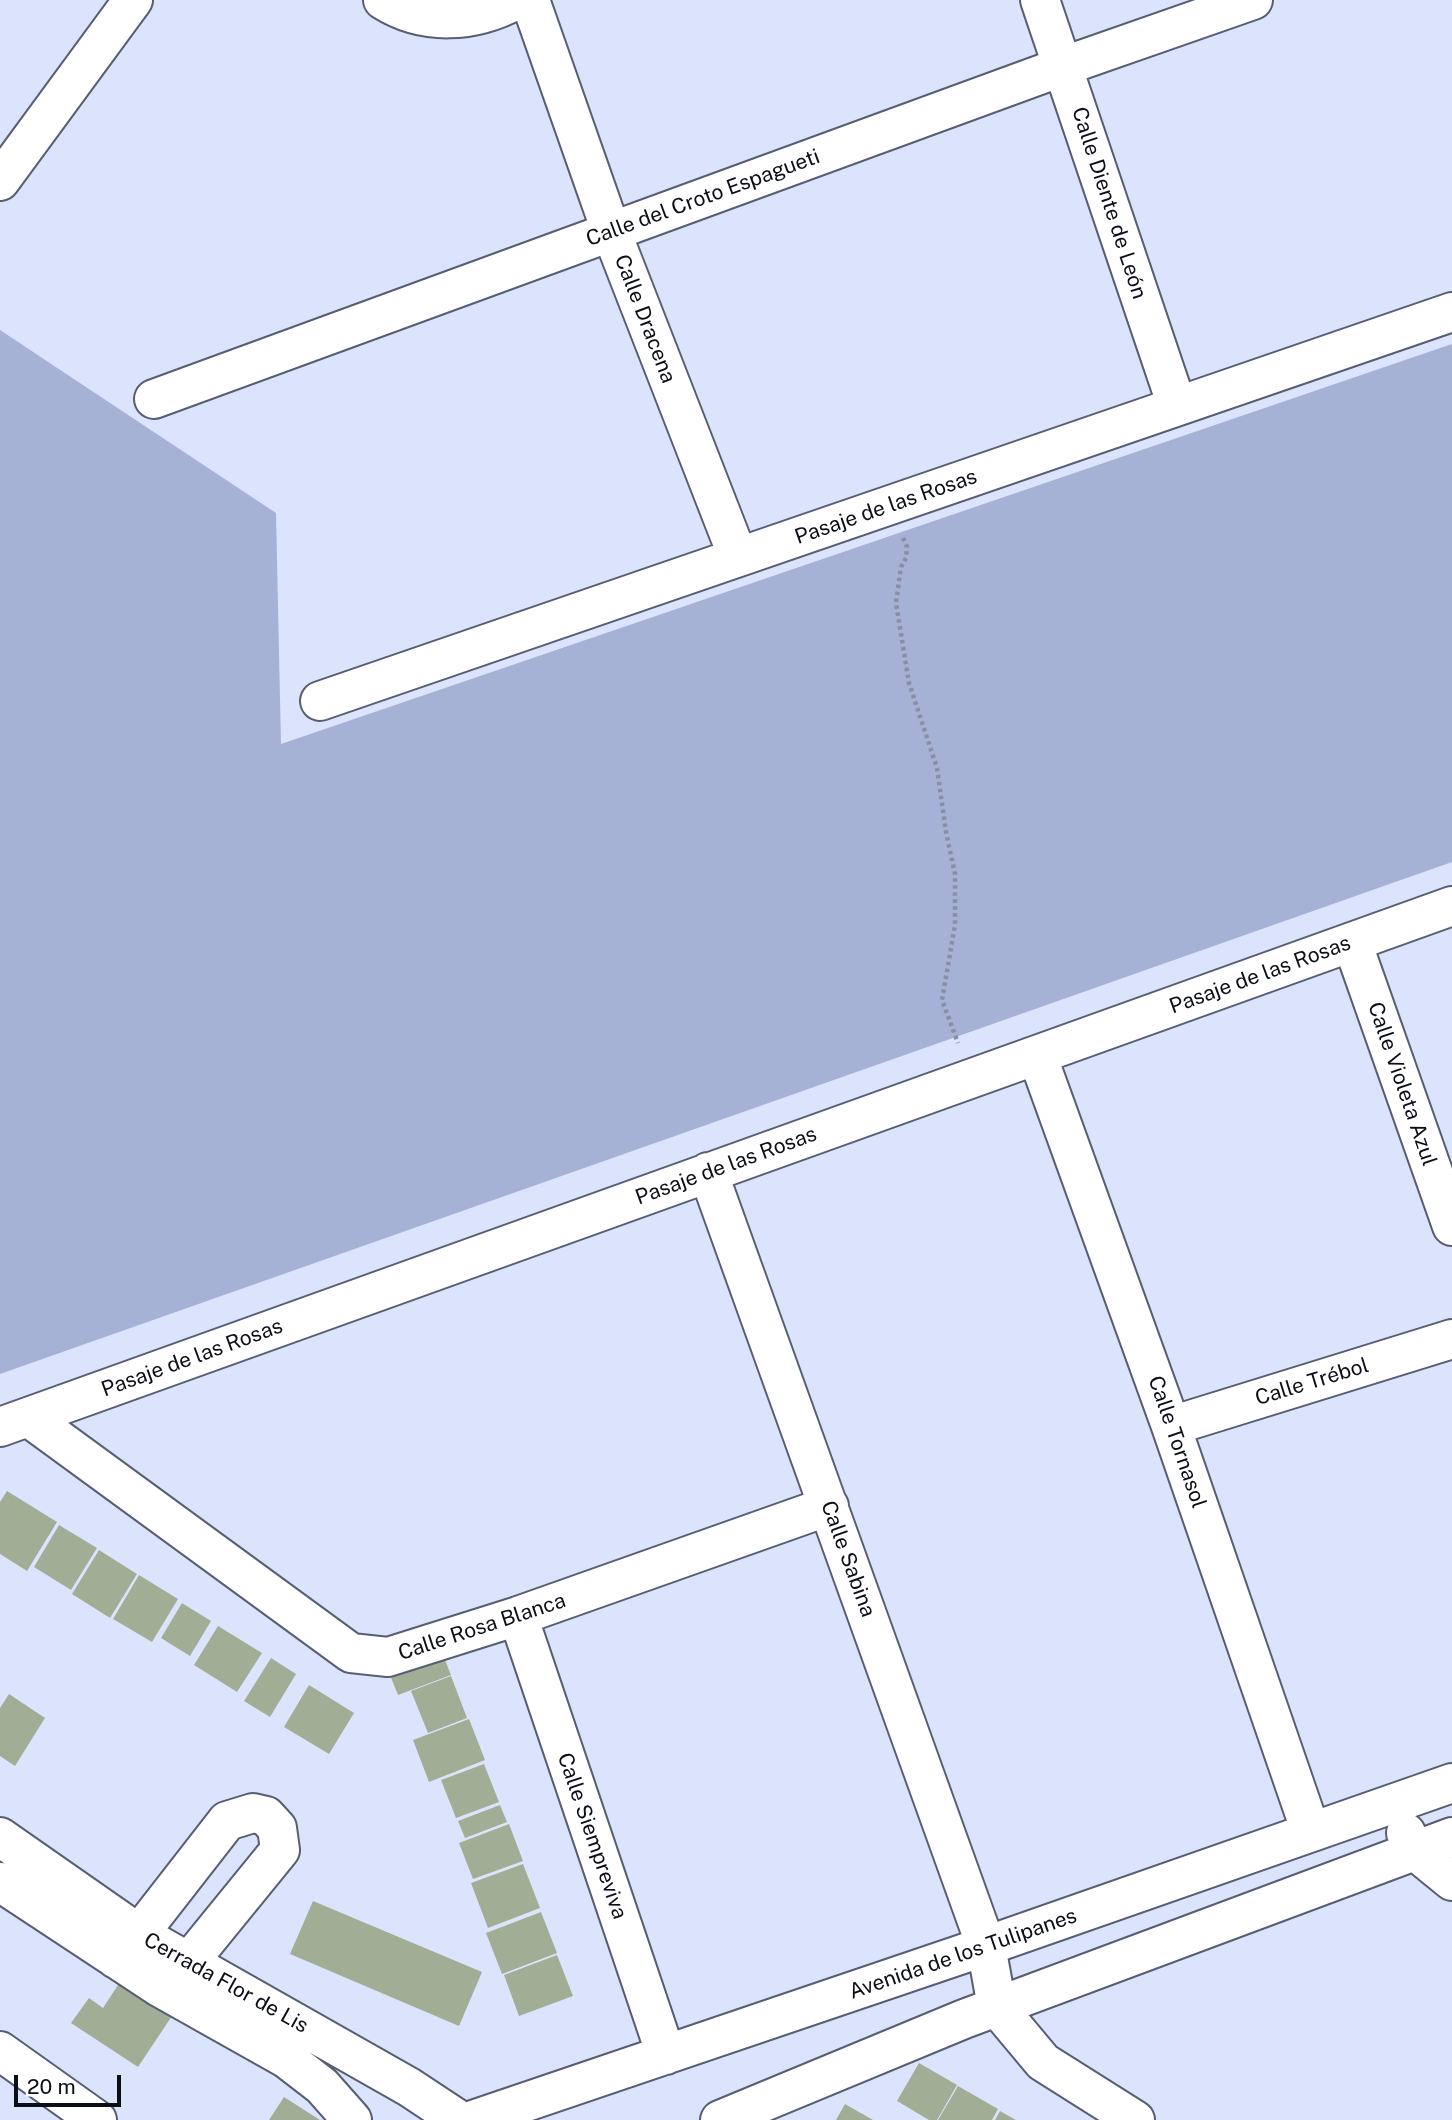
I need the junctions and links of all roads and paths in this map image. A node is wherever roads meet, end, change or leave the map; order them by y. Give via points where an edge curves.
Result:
1 (133, 0) edge
2 (383, 0) edge
3 (516, 0) edge
4 (530, 0) edge
5 (1041, 0) edge
6 (1253, 0) edge
7 (1064, 66) junction
8 (0, 181) edge
9 (611, 231) junction
10 (1452, 312) edge
11 (154, 398) dead end
12 (1177, 406) junction
13 (891, 505) junction
14 (738, 557) junction
15 (320, 701) dead end
16 (1452, 906) edge
17 (1352, 942) junction
18 (1037, 1055) junction
19 (973, 1077) junction
20 (708, 1172) junction
21 (1452, 1226) edge
22 (1452, 1339) edge
23 (14, 1422) edge
24 (1171, 1426) junction
25 (829, 1506) junction
26 (518, 1616) junction
27 (1452, 1783) edge
28 (1392, 1804) junction
29 (1311, 1832) junction
30 (0, 1836) edge
31 (1452, 1836) edge
32 (1414, 1850) junction
33 (1452, 1881) edge
34 (0, 1882) edge
35 (127, 1947) junction
36 (985, 1947) junction
37 (188, 1963) junction
38 (159, 1987) junction
39 (997, 2007) junction
40 (0, 2051) edge
41 (666, 2055) junction
42 (97, 2120) edge
43 (352, 2120) edge
44 (458, 2120) edge
45 (472, 2120) edge
46 (720, 2120) edge
47 (1135, 2120) edge

1 - 8 street
2 - 3 street via 428,18 463,19
4 - 9 street, Calle Dracena
5 - 7 street, Calle Diente de León
6 - 7 street, Calle del Croto Espagueti
7 - 9 street, Calle del Croto Espagueti
7 - 12 street, Calle Diente de León
9 - 11 street, Calle del Croto Espagueti
9 - 14 street, Calle Dracena
10 - 12 street, Pasaje de las Rosas
12 - 13 street, Pasaje de las Rosas
13 - 14 street, Pasaje de las Rosas
13 - 19 path via 907,547 896,603 909,683 937,768 956,874 955,925 942,1000
14 - 15 street, Pasaje de las Rosas
16 - 17 street, Pasaje de las Rosas
17 - 18 street, Pasaje de las Rosas
17 - 21 street, Calle Violeta Azul
18 - 19 street, Pasaje de las Rosas
18 - 24 street, Calle Tornasol
19 - 20 street, Pasaje de las Rosas
20 - 23 street, Pasaje de las Rosas
20 - 25 street, Calle Sabina
22 - 24 street, Calle Trébol
23 - 26 street, Calle Rosa Blanca via 351,1653 388,1657
24 - 29 street, Calle Tornasol
25 - 26 street, Calle Rosa Blanca
25 - 36 street, Calle Sabina
26 - 41 street, Calle Siempreviva
27 - 28 street, Avenida de los Tulipanes
28 - 29 street, Avenida de los Tulipanes
28 - 32 street
29 - 36 street, Avenida de los Tulipanes
30 - 35 street, Cerrada Flor de Lis
31 - 32 street
32 - 33 street
32 - 39 street
34 - 35 street, Cerrada Flor de Lis
35 - 37 street, Cerrada Flor de Lis
35 - 37 street via 228,1821 253,1814 267,1816 277,1828 280,1850
35 - 38 street, Cerrada Flor de Lis
36 - 39 street, Calle Sabina
36 - 41 street, Avenida de los Tulipanes
37 - 38 street
37 - 44 street, Cerrada Flor de Lis
38 - 43 street, Cerrada Flor de Lis via 287,2059 323,2086
39 - 46 street
39 - 47 street via 1043,2063
40 - 42 street
41 - 45 street, Avenida de los Tulipanes

